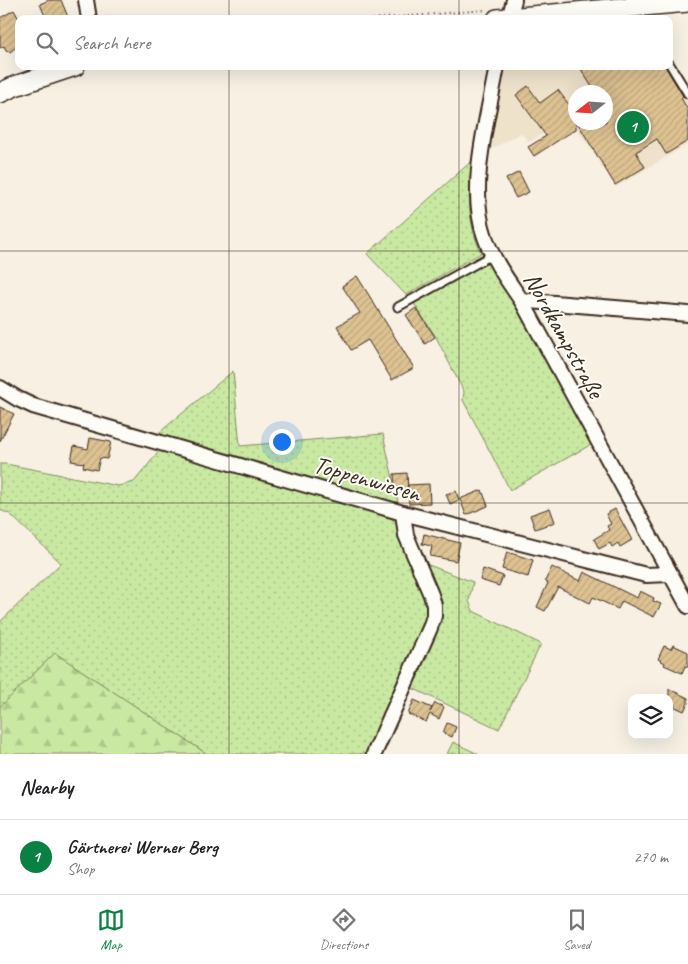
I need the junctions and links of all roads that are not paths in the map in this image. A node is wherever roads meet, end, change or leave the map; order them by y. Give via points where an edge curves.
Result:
1 (86, 0) edge
2 (688, 2) edge
3 (508, 13) edge
4 (88, 15) edge
5 (64, 70) edge
6 (496, 70) edge
7 (673, 70) edge
8 (0, 93) edge
9 (688, 94) edge
10 (492, 255) junction
11 (523, 303) junction
12 (398, 307) dead end
13 (688, 314) edge
14 (0, 388) edge
15 (404, 513) junction
16 (669, 574) junction
17 (688, 606) edge
18 (374, 754) edge

1 - 4 street
2 - 3 street via 644,9
5 - 8 street
6 - 10 street, Nordkampstraße via 477,194 479,218
7 - 9 lane
10 - 11 street, Nordkampstraße
10 - 12 lane
11 - 13 street
11 - 16 street, Nordkampstraße
14 - 15 street, Toppenwiesen via 33,406
15 - 16 street, Toppenwiesen via 646,575
15 - 18 street via 406,535 431,595 434,616
16 - 17 street, Nordkampstraße

